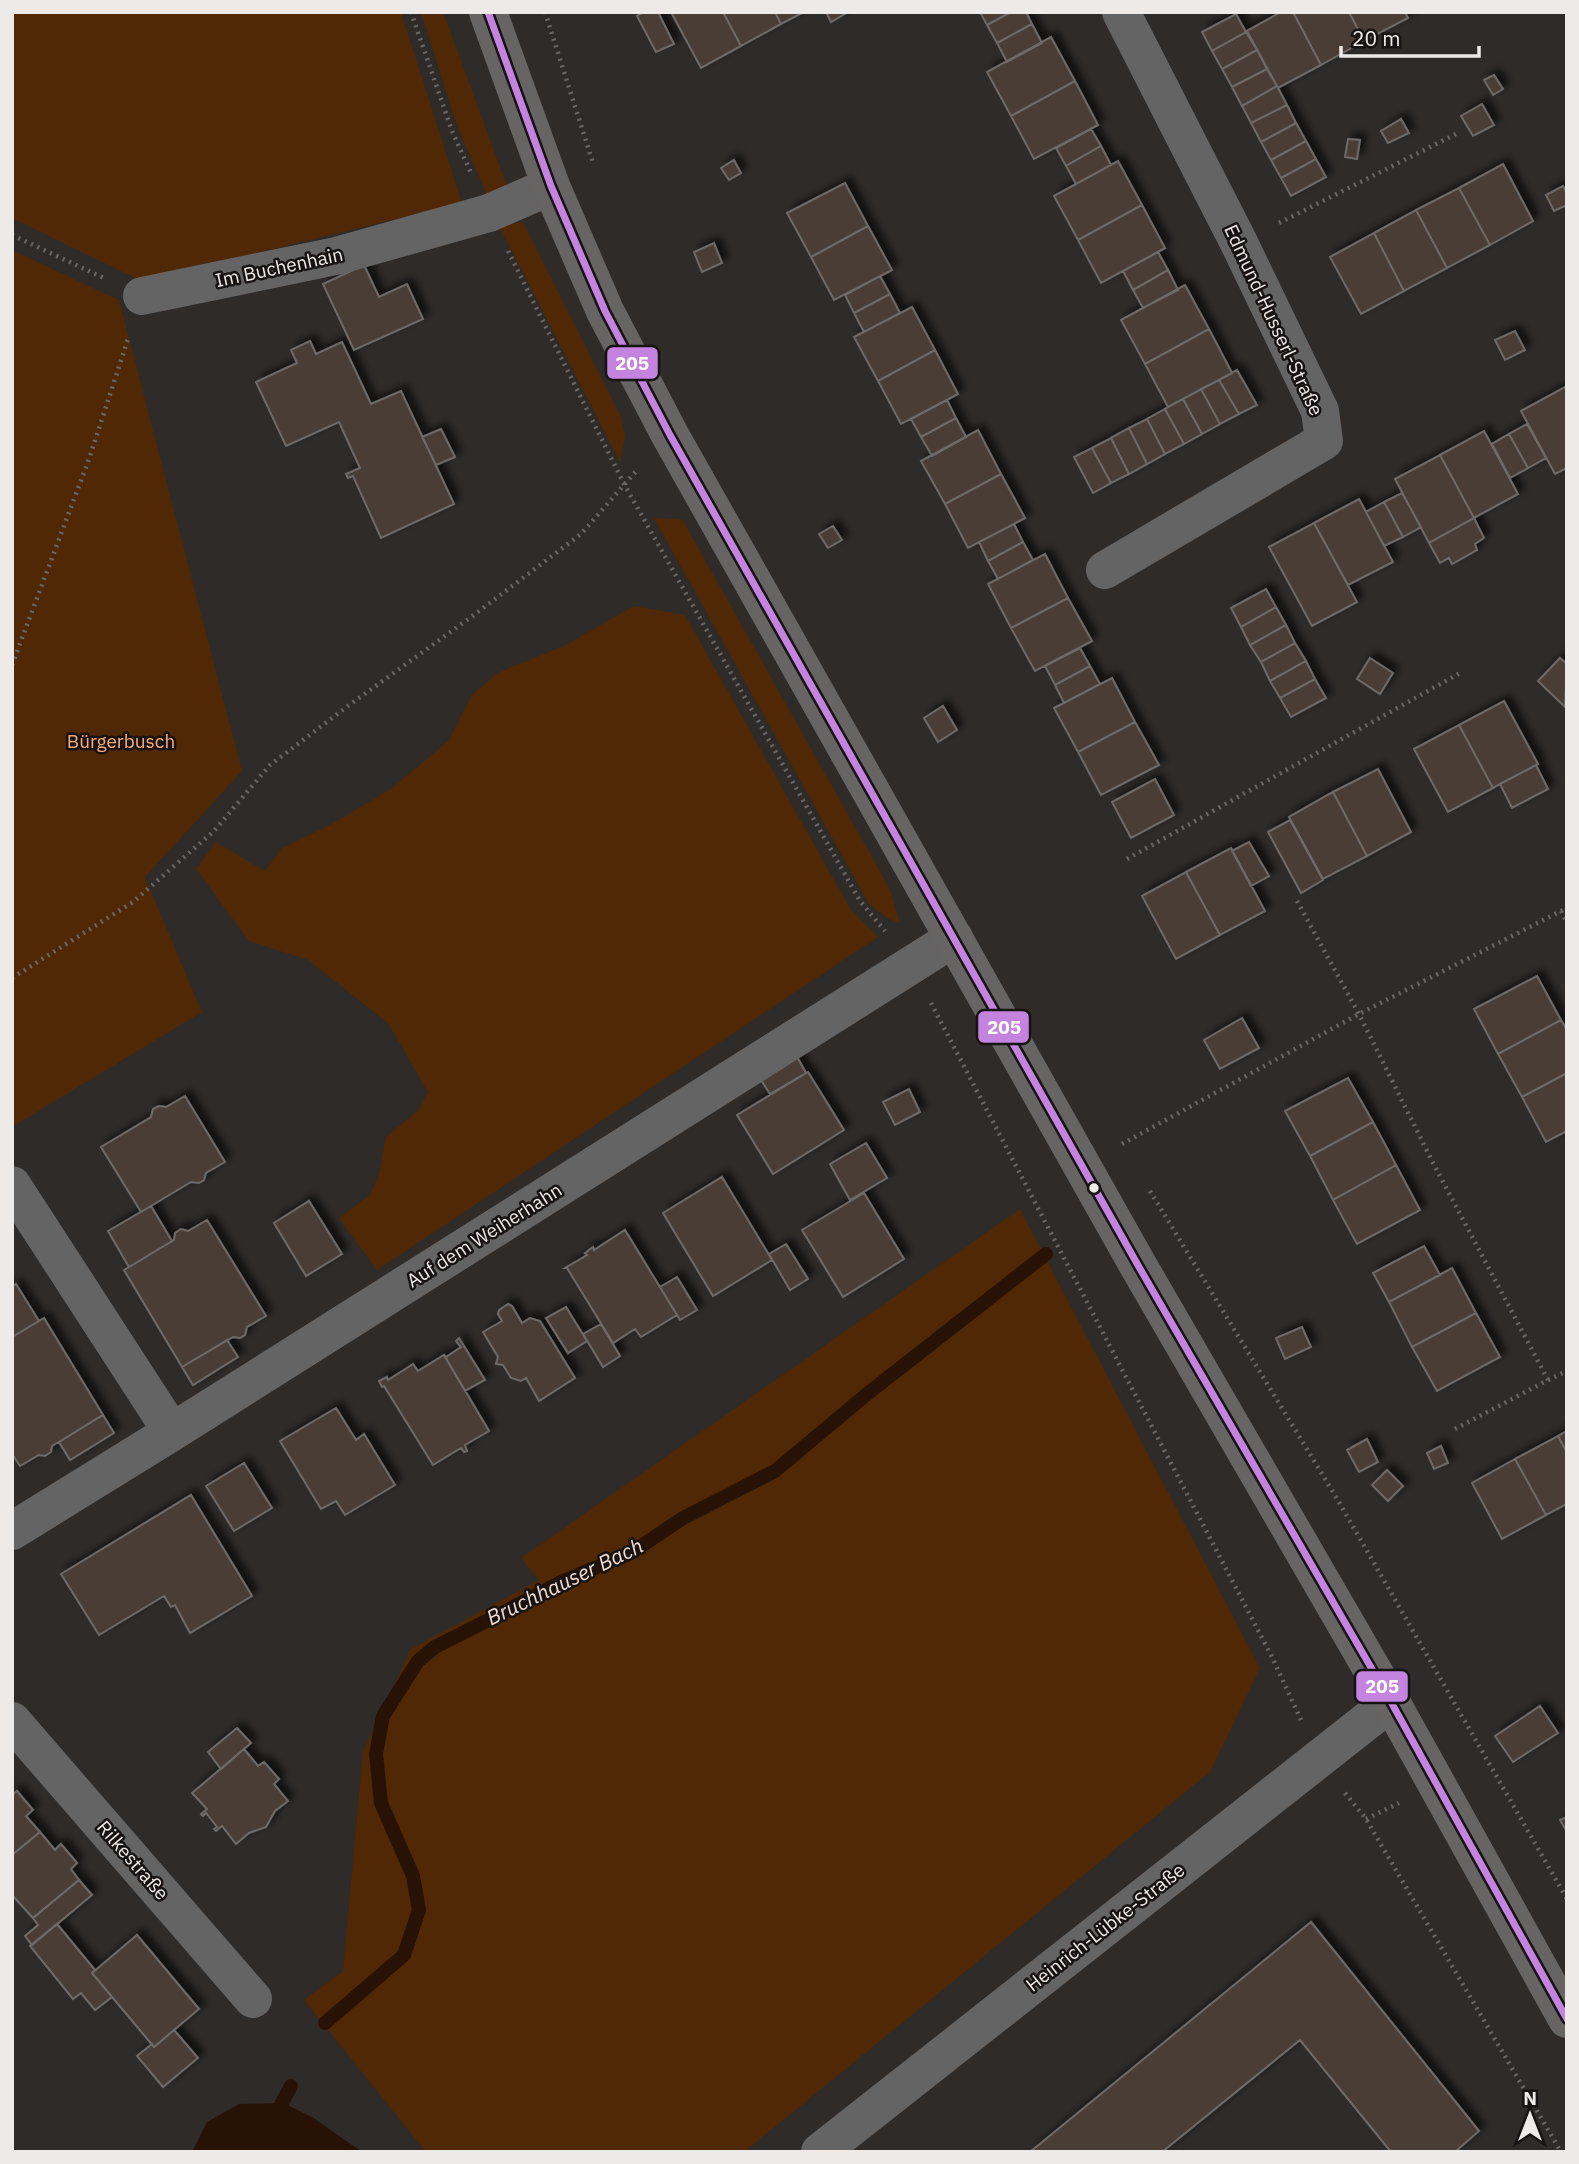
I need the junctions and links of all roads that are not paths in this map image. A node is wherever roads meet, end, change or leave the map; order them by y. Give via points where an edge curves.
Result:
1 (488, 12) edge
2 (1121, 12) edge
3 (551, 186) junction
4 (142, 296) road end
5 (1105, 570) dead end
6 (954, 938) junction
7 (12, 1185) edge
8 (172, 1432) junction
9 (12, 1531) edge
10 (1391, 1702) junction
11 (12, 1721) edge
12 (253, 1999) dead end
13 (1567, 2020) edge
14 (820, 2152) edge

1 - 3 main road
2 - 5 street, Edmund-Husserl-Straße via 1320,411 1324,440
3 - 4 street, Im Buchenhain via 489,213 336,256
3 - 6 main road via 605,311 670,435
6 - 8 street, Auf dem Weiherhahn
6 - 10 main road
7 - 8 street
8 - 9 street, Auf dem Weiherhahn
10 - 13 main road
10 - 14 street, Heinrich-Lübke-Straße
11 - 12 street, Rilkestraße

